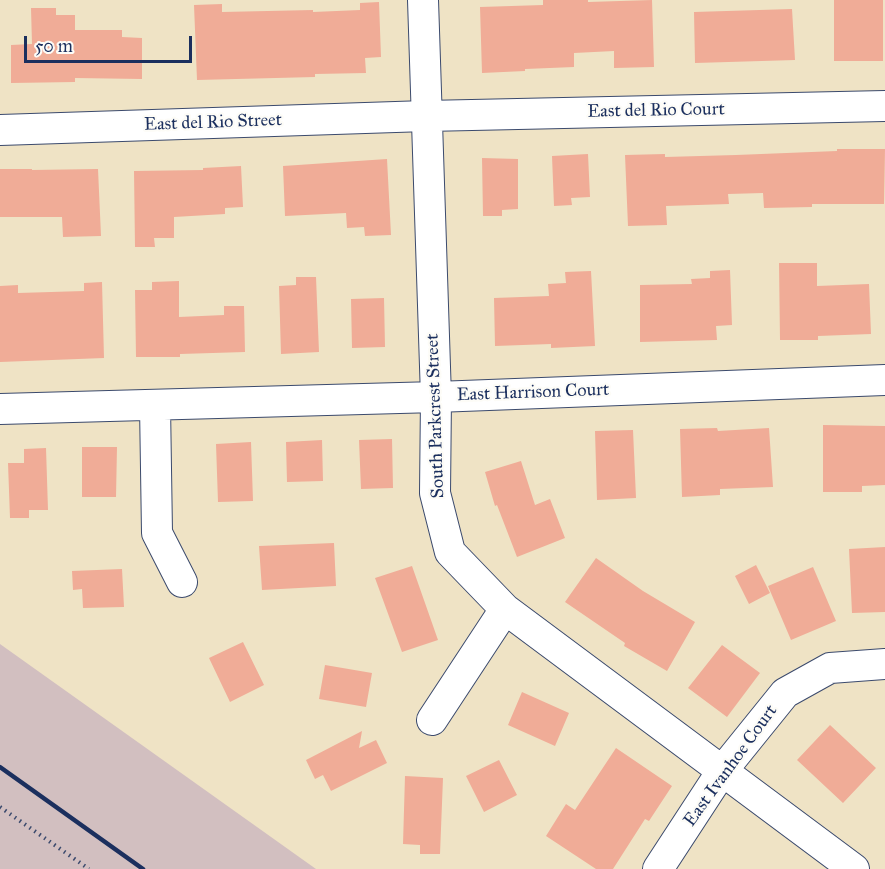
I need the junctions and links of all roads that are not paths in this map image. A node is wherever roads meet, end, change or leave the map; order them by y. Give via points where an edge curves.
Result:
1 (423, 0) edge
2 (885, 106) edge
3 (426, 116) junction
4 (0, 130) edge
5 (885, 380) edge
6 (436, 397) junction
7 (154, 405) junction
8 (0, 409) edge
9 (182, 582) dead end
10 (505, 609) junction
11 (885, 664) edge
12 (432, 720) dead end
13 (722, 771) junction
14 (658, 869) edge
15 (854, 869) edge

1 - 3 street, South Parkcrest Street
2 - 3 street, East del Rio Court
3 - 4 street, East del Rio Street
3 - 6 street, South Parkcrest Street
5 - 6 street, East Harrison Court
6 - 7 street, East Harrison Court
6 - 10 street, South Parkcrest Street via 435,493 450,552
7 - 8 street, East Harrison Court
7 - 9 street via 157,533
10 - 12 street
10 - 13 street, South Parkcrest Street
11 - 13 street, East Ivanhoe Court via 830,668 785,693
13 - 14 street, East Ivanhoe Court
13 - 15 street, South Parkcrest Street

